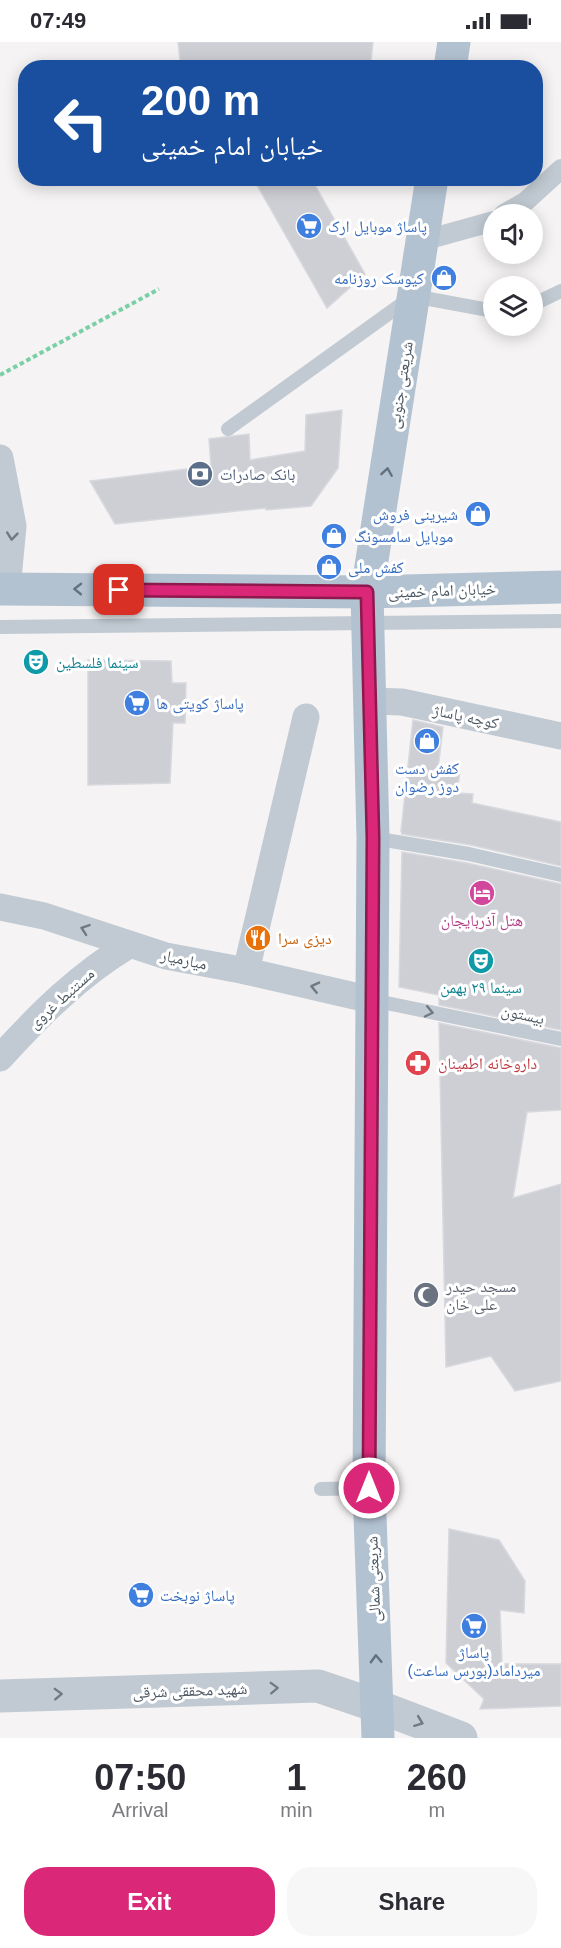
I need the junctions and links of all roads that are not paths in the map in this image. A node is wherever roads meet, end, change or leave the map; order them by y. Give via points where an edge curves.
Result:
1 (454, 42) edge
2 (451, 60) edge
3 (561, 168) edge
4 (543, 185) edge
5 (431, 186) edge
6 (542, 186) edge
7 (522, 204) edge
8 (483, 224) edge
9 (422, 241) junction
10 (561, 291) edge
11 (413, 296) junction
12 (543, 300) edge
13 (483, 309) edge
14 (228, 429) dead end
15 (0, 458) edge
16 (561, 586) edge
17 (3, 589) edge
18 (367, 608) junction
19 (561, 621) edge
20 (0, 627) edge
21 (370, 701) junction
22 (306, 717) dead end
23 (561, 736) edge
24 (373, 838) junction
25 (561, 875) edge
26 (0, 907) edge
27 (129, 945) junction
28 (246, 971) junction
29 (372, 1000) junction
30 (561, 1039) edge
31 (0, 1058) edge
32 (369, 1488) junction
33 (321, 1489) dead end
34 (0, 1695) edge
35 (377, 1706) junction
36 (378, 1738) edge
37 (461, 1738) edge

1 - 2 main road
3 - 4 street
5 - 9 main road, شریعتی جنوبی
6 - 7 street
8 - 9 street
9 - 11 main road, شریعتی جنوبی
10 - 12 lane
11 - 13 lane
11 - 14 lane
18 -> 11 main road, شریعتی جنوبی
15 -> 17 street via 13,526
16 - 18 main road, خیابان امام خمینی
18 -> 17 main road, خیابان امام خمینی
18 - 19 lane
18 - 20 lane
18 - 21 main road, شریعتی شمالی
21 - 23 street, کوچه پاساژ via 402,702
21 - 24 main road, شریعتی شمالی
22 - 28 street
24 - 25 lane
24 - 29 main road, شریعتی شمالی
27 -> 26 street, میارمیار via 44,916
27 - 28 street, میارمیار
27 - 31 street, مستنبط غروی via 81,978 34,1020
29 -> 28 street, میارمیار
29 -> 30 lane, بیستون
29 - 32 main road, شریعتی شمالی
32 - 33 lane
35 -> 32 main road, شریعتی شمالی
34 -> 35 street, شهید محققی شرقی via 318,1686
35 - 36 main road, شریعتی شمالی
35 -> 37 street, شهید محققی شرقی

